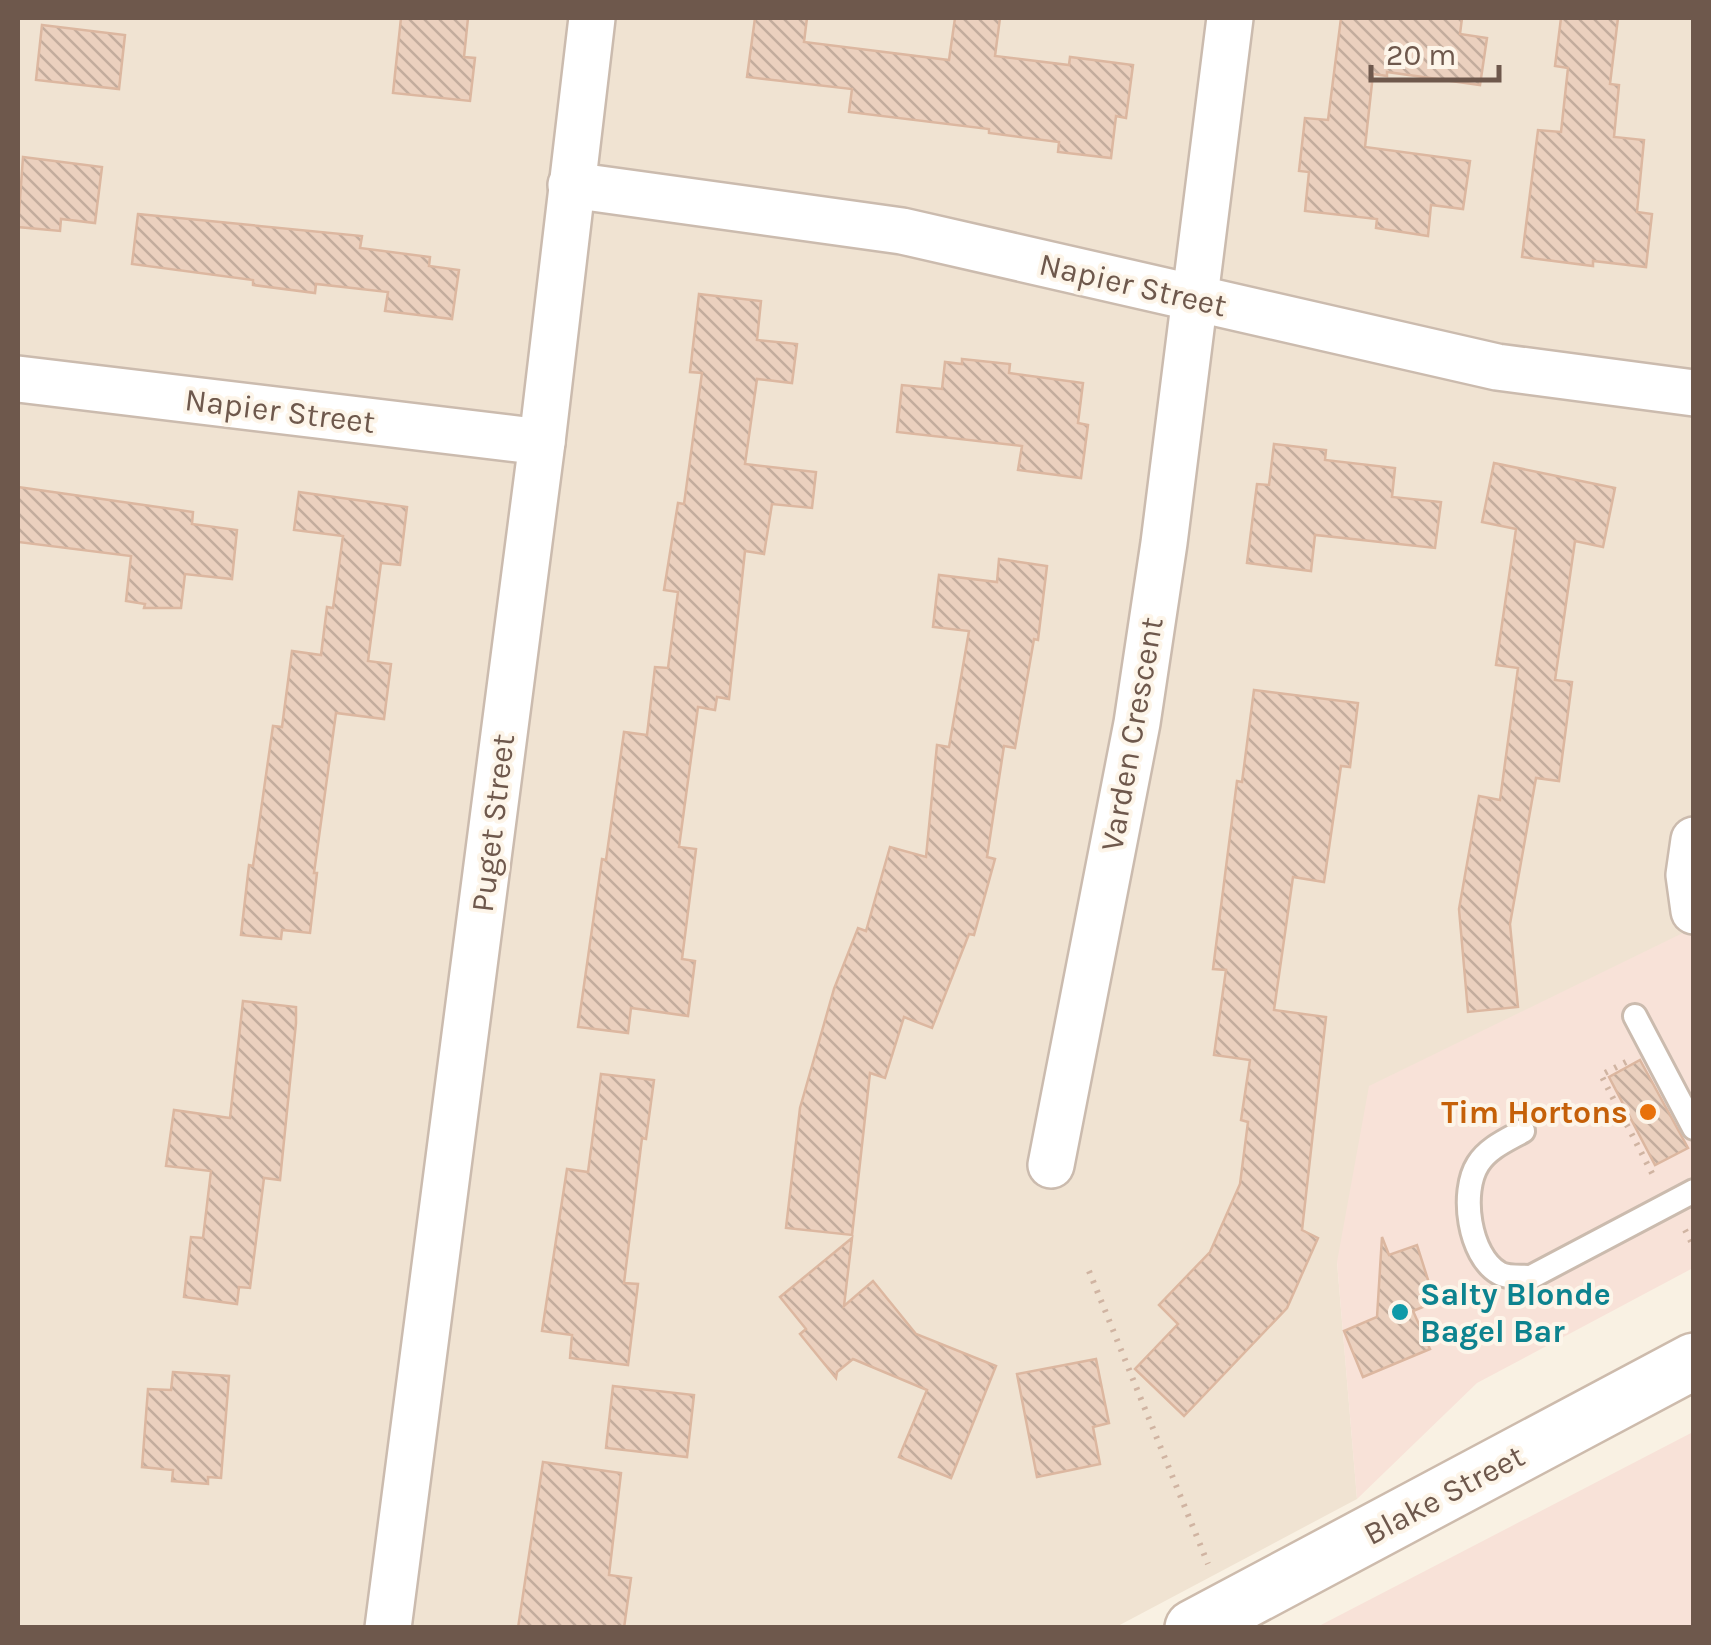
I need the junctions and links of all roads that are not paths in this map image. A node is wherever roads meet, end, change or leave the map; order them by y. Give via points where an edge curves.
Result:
1 (592, 18) edge
2 (1230, 18) edge
3 (572, 185) junction
4 (1195, 300) junction
5 (18, 379) edge
6 (1694, 393) edge
7 (542, 442) junction
8 (1694, 840) edge
9 (1694, 911) edge
10 (1635, 1016) dead end
11 (1694, 1128) edge
12 (1523, 1132) dead end
13 (1051, 1165) dead end
14 (1694, 1191) edge
15 (1694, 1361) edge
16 (388, 1628) edge
17 (1193, 1628) edge

1 - 3 street, Puget Street
2 - 4 street, Varden Crescent
3 - 4 street, Napier Street via 902,231
3 - 7 street, Puget Street
4 - 6 street, Napier Street via 1498,366
4 - 13 street, Varden Crescent via 1137,723
5 - 7 street, Napier Street
7 - 16 street, Puget Street
8 - 9 street
10 - 11 lane
12 - 14 lane via 1494,1148 1470,1187 1474,1235 1485,1260 1502,1275 1530,1277
15 - 17 main road, Blake Street

